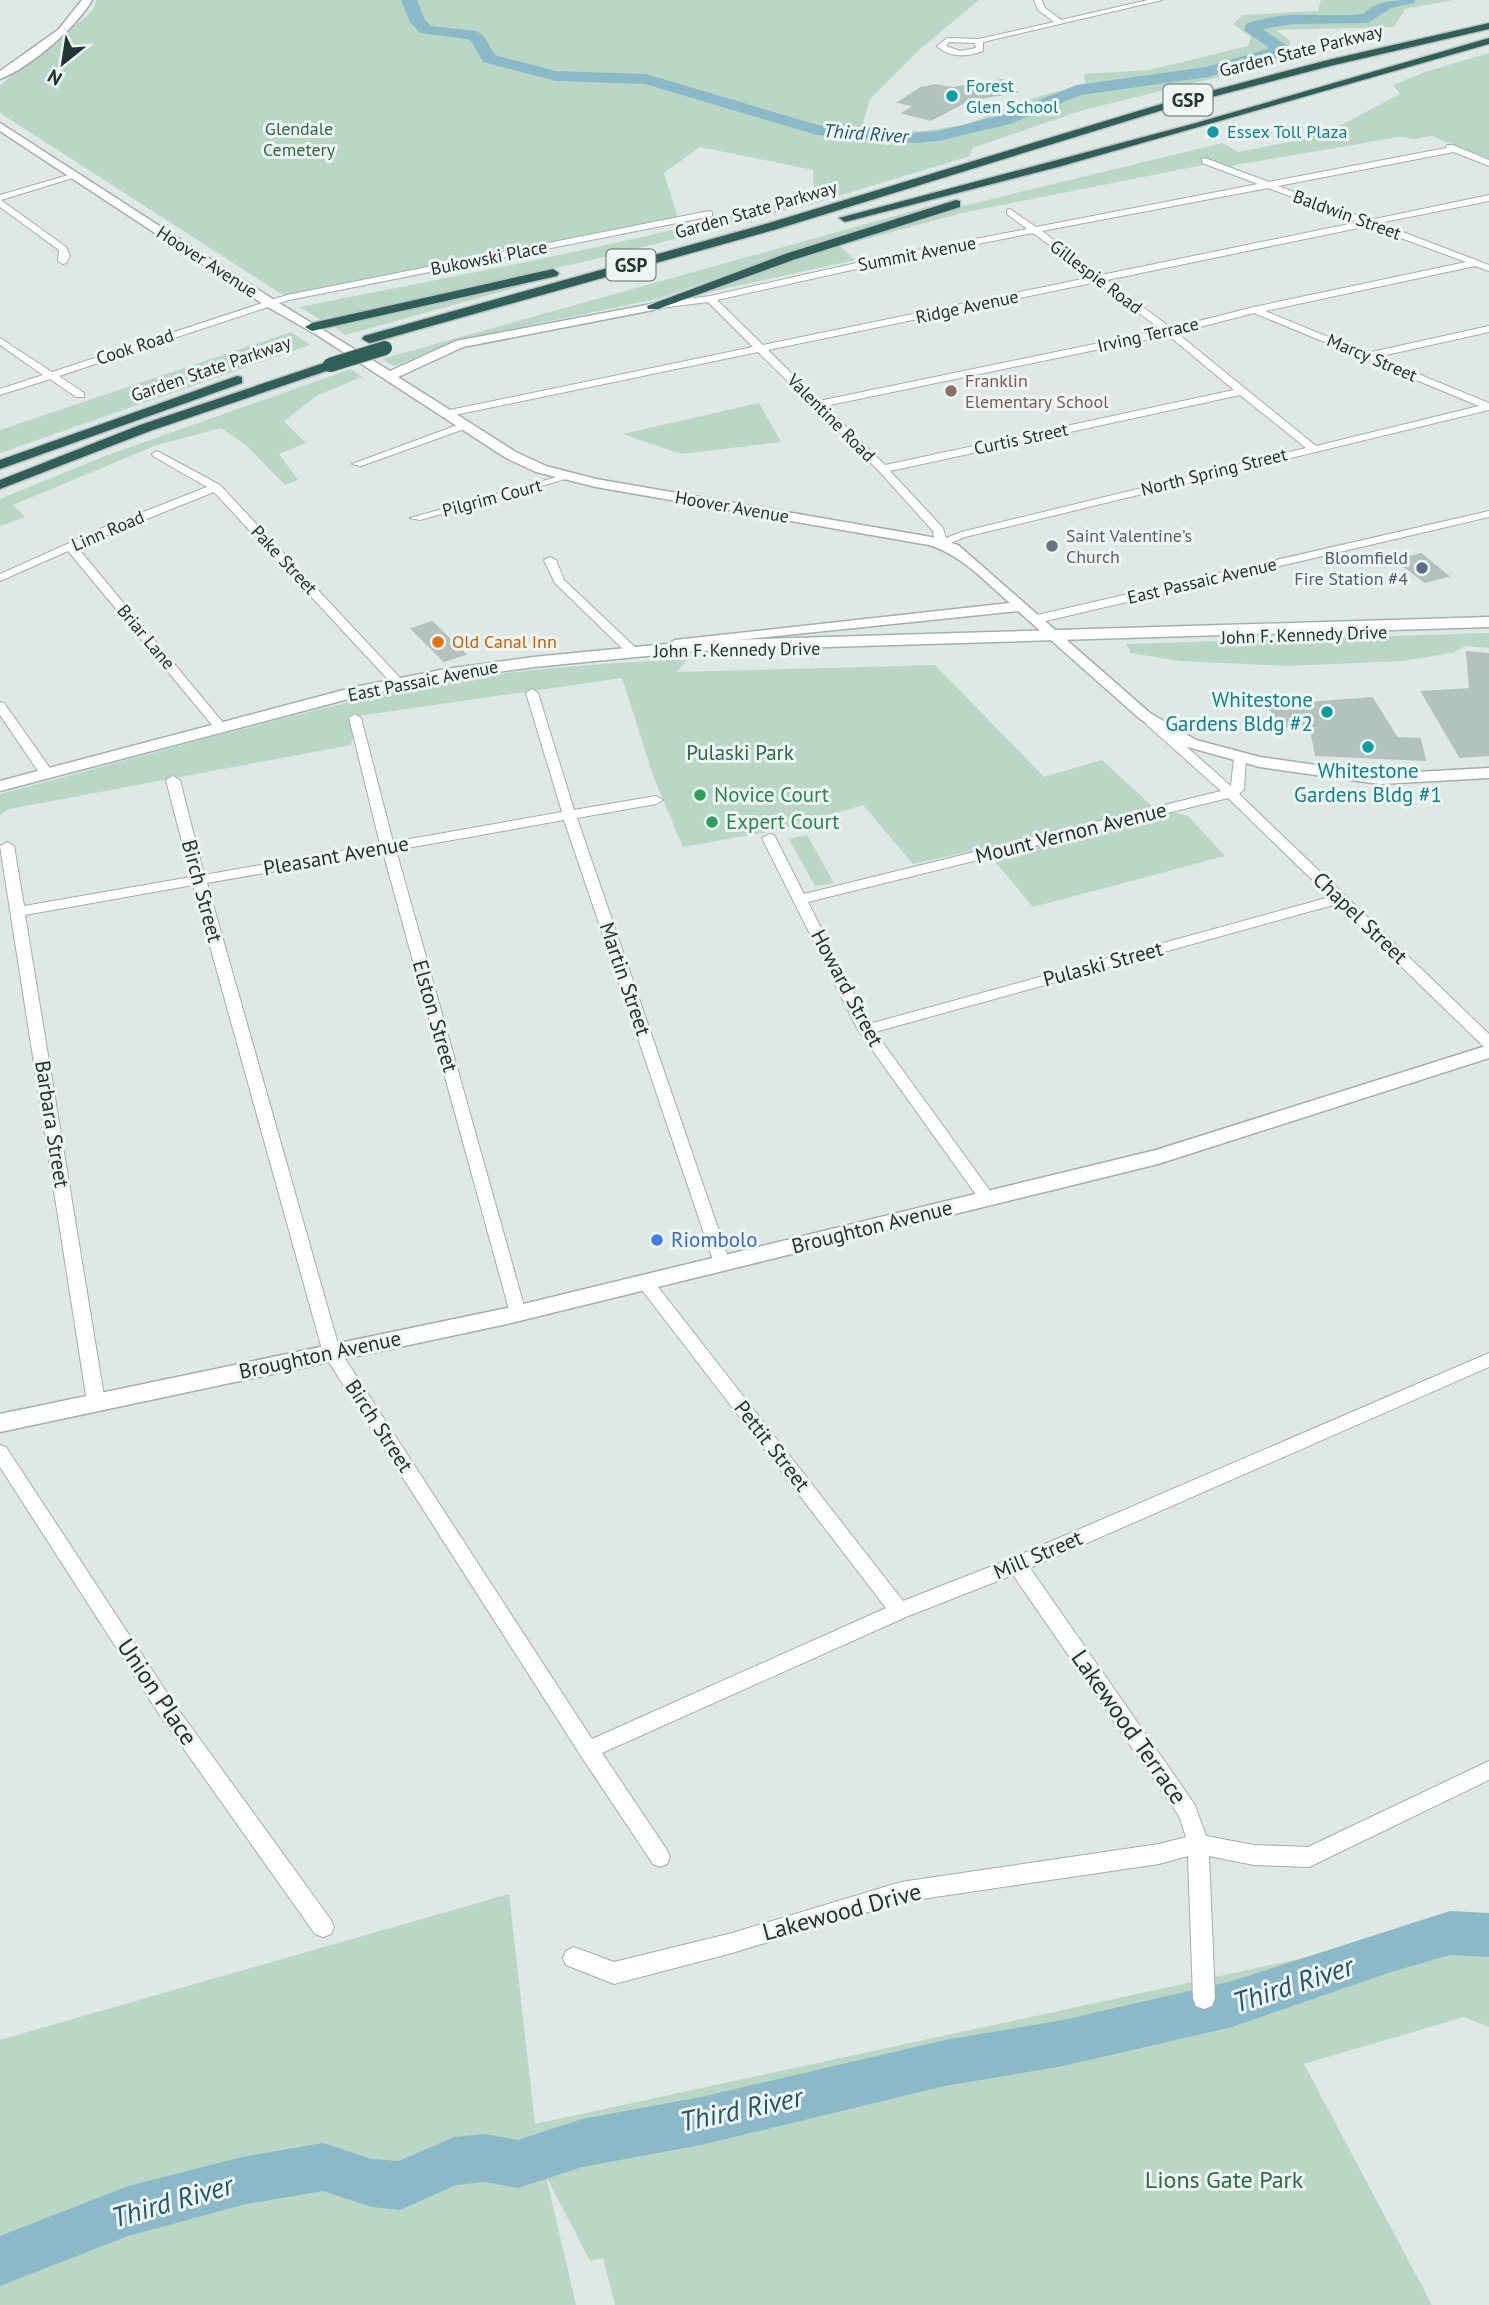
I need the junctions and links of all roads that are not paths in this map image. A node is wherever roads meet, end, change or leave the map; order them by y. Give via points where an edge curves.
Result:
1 (87, 0) edge
2 (1038, 0) edge
3 (1158, 0) edge
4 (1059, 22) junction
5 (1489, 26) edge
6 (978, 41) dead end
7 (1489, 41) edge
8 (0, 76) edge
9 (0, 126) edge
10 (1205, 161) dead end
11 (1489, 163) edge
12 (1054, 165) junction
13 (75, 176) junction
14 (1266, 186) junction
15 (892, 189) junction
16 (0, 198) edge
17 (1489, 198) edge
18 (0, 203) edge
19 (1010, 212) dead end
20 (709, 214) dead end
21 (1366, 223) junction
22 (1035, 231) junction
23 (63, 261) dead end
24 (1476, 263) junction
25 (1489, 268) edge
26 (1097, 280) junction
27 (710, 299) junction
28 (270, 303) junction
29 (653, 306) junction
30 (1254, 310) junction
31 (312, 327) junction
32 (1489, 329) edge
33 (1169, 332) junction
34 (0, 341) edge
35 (761, 349) junction
36 (1367, 356) junction
37 (281, 366) dead end
38 (50, 375) junction
39 (247, 377) dead end
40 (387, 377) junction
41 (0, 391) edge
42 (1242, 391) junction
43 (80, 395) dead end
44 (818, 404) junction
45 (1489, 407) edge
46 (445, 414) junction
47 (463, 426) junction
48 (1312, 448) junction
49 (157, 454) dead end
50 (357, 464) dead end
51 (0, 465) edge
52 (883, 469) junction
53 (568, 477) junction
54 (0, 485) edge
55 (216, 486) junction
56 (1489, 514) edge
57 (416, 518) dead end
58 (941, 544) junction
59 (71, 546) junction
60 (550, 560) dead end
61 (0, 578) edge
62 (1022, 606) junction
63 (1037, 619) junction
64 (1489, 621) edge
65 (1489, 629) edge
66 (1058, 638) junction
67 (632, 652) junction
68 (398, 683) junction
69 (532, 693) dead end
70 (0, 706) edge
71 (1145, 716) junction
72 (355, 718) dead end
73 (221, 728) junction
74 (1240, 758) junction
75 (1489, 773) edge
76 (47, 774) junction
77 (173, 780) dead end
78 (0, 786) edge
79 (1231, 793) junction
80 (656, 800) dead end
81 (569, 816) junction
82 (769, 838) dead end
83 (7, 846) dead end
84 (388, 847) junction
85 (198, 881) junction
86 (1341, 898) junction
87 (800, 899) junction
88 (17, 912) junction
89 (865, 1030) junction
90 (1489, 1043) edge
91 (1489, 1051) edge
92 (988, 1199) junction
93 (722, 1263) junction
94 (645, 1282) junction
95 (518, 1313) junction
96 (332, 1353) junction
97 (1489, 1360) edge
98 (96, 1402) junction
99 (0, 1423) edge
100 (0, 1452) edge
101 (1017, 1565) junction
102 (899, 1611) junction
103 (588, 1750) junction
104 (1489, 1769) edge
105 (1198, 1844) junction
106 (660, 1857) dead end
107 (323, 1927) dead end
108 (574, 1958) dead end
109 (1204, 1998) dead end

1 - 8 street via 68,24
2 - 4 street
3 - 4 street
4 - 6 street
5 - 15 highway, Garden State Parkway / GSP via 1197,97
7 - 12 highway, Garden State Parkway / GSP
9 - 13 street, Hoover Avenue
10 - 14 street, Baldwin Street
11 - 14 street, Summit Avenue via 1452,148
12 - 29 highway via 1035,184 893,222
12 - 54 highway, Garden State Parkway / GSP, bridge via 864,213 385,348 145,428
13 - 16 street
13 - 28 street, Hoover Avenue
14 - 21 street, Baldwin Street
14 - 22 street, Summit Avenue
15 - 31 highway via 641,253
15 - 37 highway, Garden State Parkway / GSP
17 - 21 street, Ridge Avenue
18 - 23 street via 64,249
19 - 22 street, Gillespie Road
20 - 28 street, Bukowski Place
21 - 24 street, Baldwin Street
21 - 26 street, Ridge Avenue
22 - 26 street, Gillespie Road
22 - 27 street, Summit Avenue
24 - 25 street, Baldwin Street
24 - 30 street, Irving Terrace
26 - 33 street, Gillespie Road
26 - 35 street, Ridge Avenue
27 - 29 street, Summit Avenue
27 - 35 street, Valentine Road
28 - 31 street, Hoover Avenue
28 - 38 street, Cook Road
29 - 40 street, Summit Avenue via 460,344
30 - 33 street, Irving Terrace
30 - 36 street, Marcy Street
31 - 40 street, Hoover Avenue
32 - 36 street
33 - 42 street, Gillespie Road
33 - 44 street, Irving Terrace
34 - 38 street
35 - 44 street, Valentine Road
35 - 46 street, Ridge Avenue
36 - 45 street, Marcy Street
38 - 41 street, Cook Road
38 - 43 street
39 - 51 highway, Garden State Parkway
40 - 46 street, Hoover Avenue
42 - 48 street, Gillespie Road
42 - 52 street, Curtis Street
44 - 52 street, Valentine Road
45 - 48 street, North Spring Street
46 - 47 street, Hoover Avenue
47 - 50 street
47 - 53 street, Hoover Avenue via 511,456
48 - 58 street, North Spring Street via 961,535
49 - 55 street, Pake Street
52 - 58 street, Valentine Road via 939,530
53 - 57 street, Pilgrim Court
53 - 58 street, Hoover Avenue
55 - 59 street, Linn Road
55 - 68 street, Pake Street
56 - 63 street, East Passaic Avenue
58 - 62 street, Hoover Avenue via 966,556
59 - 61 street, Linn Road
59 - 73 street, Briar Lane
60 - 67 street via 559,581
62 - 63 street, Hoover Avenue
62 - 67 street, East Passaic Avenue
63 - 66 street, Hoover Avenue
64 - 66 main road, John F. Kennedy Drive
65 - 66 main road, John F. Kennedy Drive
66 - 67 main road, John F. Kennedy Drive
66 - 71 street, Hoover Avenue
67 - 68 main road, East Passaic Avenue via 490,667
68 - 73 main road, East Passaic Avenue
69 - 81 street, Martin Street
70 - 76 street
71 - 74 street, Hoover Avenue via 1191,743
71 - 79 street
72 - 84 street, Elston Street
73 - 76 main road, East Passaic Avenue
74 - 75 street, Hoover Avenue via 1380,779
74 - 79 street via 1237,789
76 - 78 main road, East Passaic Avenue
77 - 85 street, Birch Street
79 - 86 street, Chapel Street
79 - 87 street, Mount Vernon Avenue
80 - 81 street, Pleasant Avenue
81 - 84 street, Pleasant Avenue
81 - 93 street, Martin Street
82 - 87 street, Howard Street
83 - 88 street, Barbara Street
84 - 85 street, Pleasant Avenue
84 - 95 street, Elston Street
85 - 88 street, Pleasant Avenue
85 - 96 street, Birch Street
86 - 89 street, Pulaski Street
86 - 90 street, Chapel Street
87 - 89 street, Howard Street
88 - 98 street, Barbara Street
89 - 92 street, Howard Street
91 - 92 street, Broughton Avenue via 1158,1157
92 - 93 street, Broughton Avenue
93 - 94 street, Broughton Avenue
94 - 95 street, Broughton Avenue
94 - 102 street, Pettit Street
95 - 96 street, Broughton Avenue
96 - 98 street, Broughton Avenue
96 - 103 street, Birch Street
97 - 101 street, Mill Street
98 - 99 street, Broughton Avenue
100 - 107 street, Union Place via 166,1708
101 - 102 street, Mill Street
101 - 105 street, Lakewood Terrace via 1188,1812
102 - 103 street, Mill Street
103 - 106 street, Birch Street
104 - 105 street via 1308,1857 1254,1855
105 - 108 street, Lakewood Drive via 1159,1854 901,1892 614,1973
105 - 109 street, Lakewood Terrace

